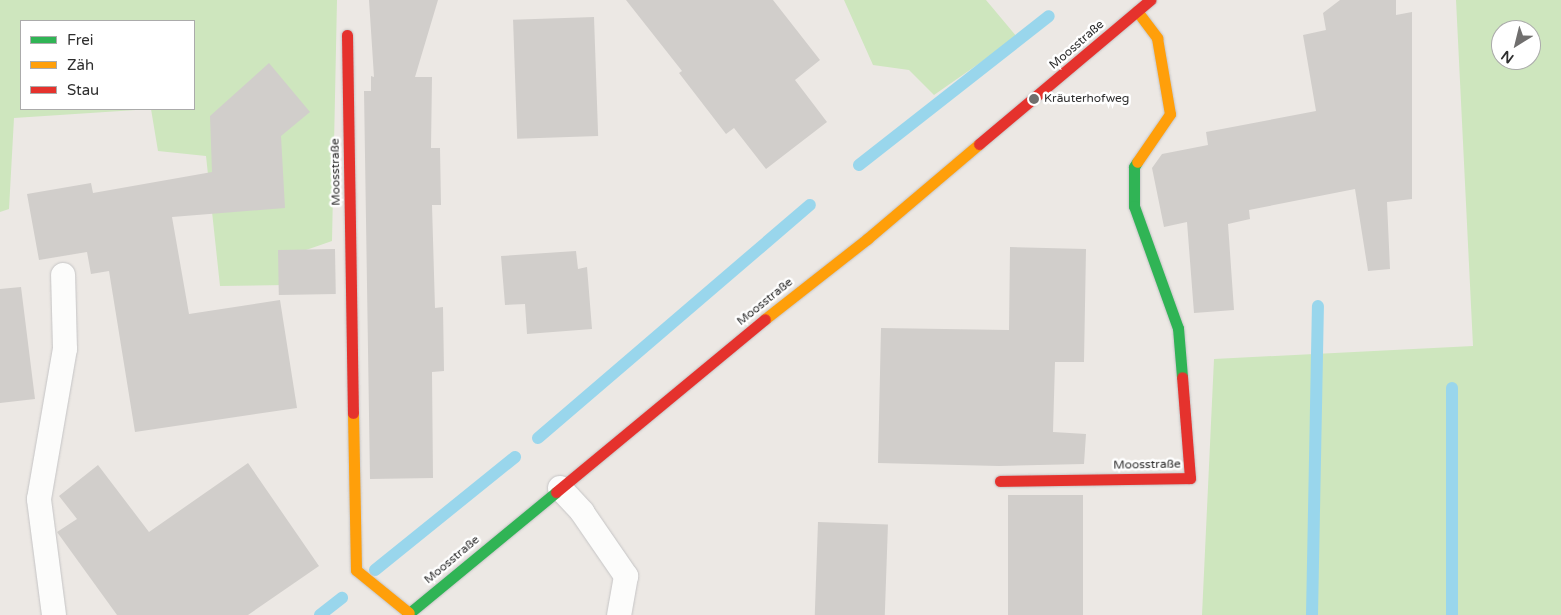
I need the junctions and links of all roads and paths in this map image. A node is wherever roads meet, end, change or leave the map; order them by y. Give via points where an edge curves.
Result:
1 (1150, 0) edge
2 (1136, 11) junction
3 (347, 35) dead end
4 (63, 274) dead end
5 (1000, 481) dead end
6 (560, 488) junction
7 (408, 614) edge
8 (54, 615) edge
9 (619, 615) edge

1 - 2 street, Moosstraße
2 - 5 street, Moosstraße via 1157,38 1170,114 1134,168 1134,206 1178,328 1190,478
2 - 6 street, Moosstraße via 867,239
3 - 7 street, Moosstraße via 356,570
4 - 8 lane via 65,349 39,500
6 - 7 street, Moosstraße
6 - 9 lane via 582,512 626,576

